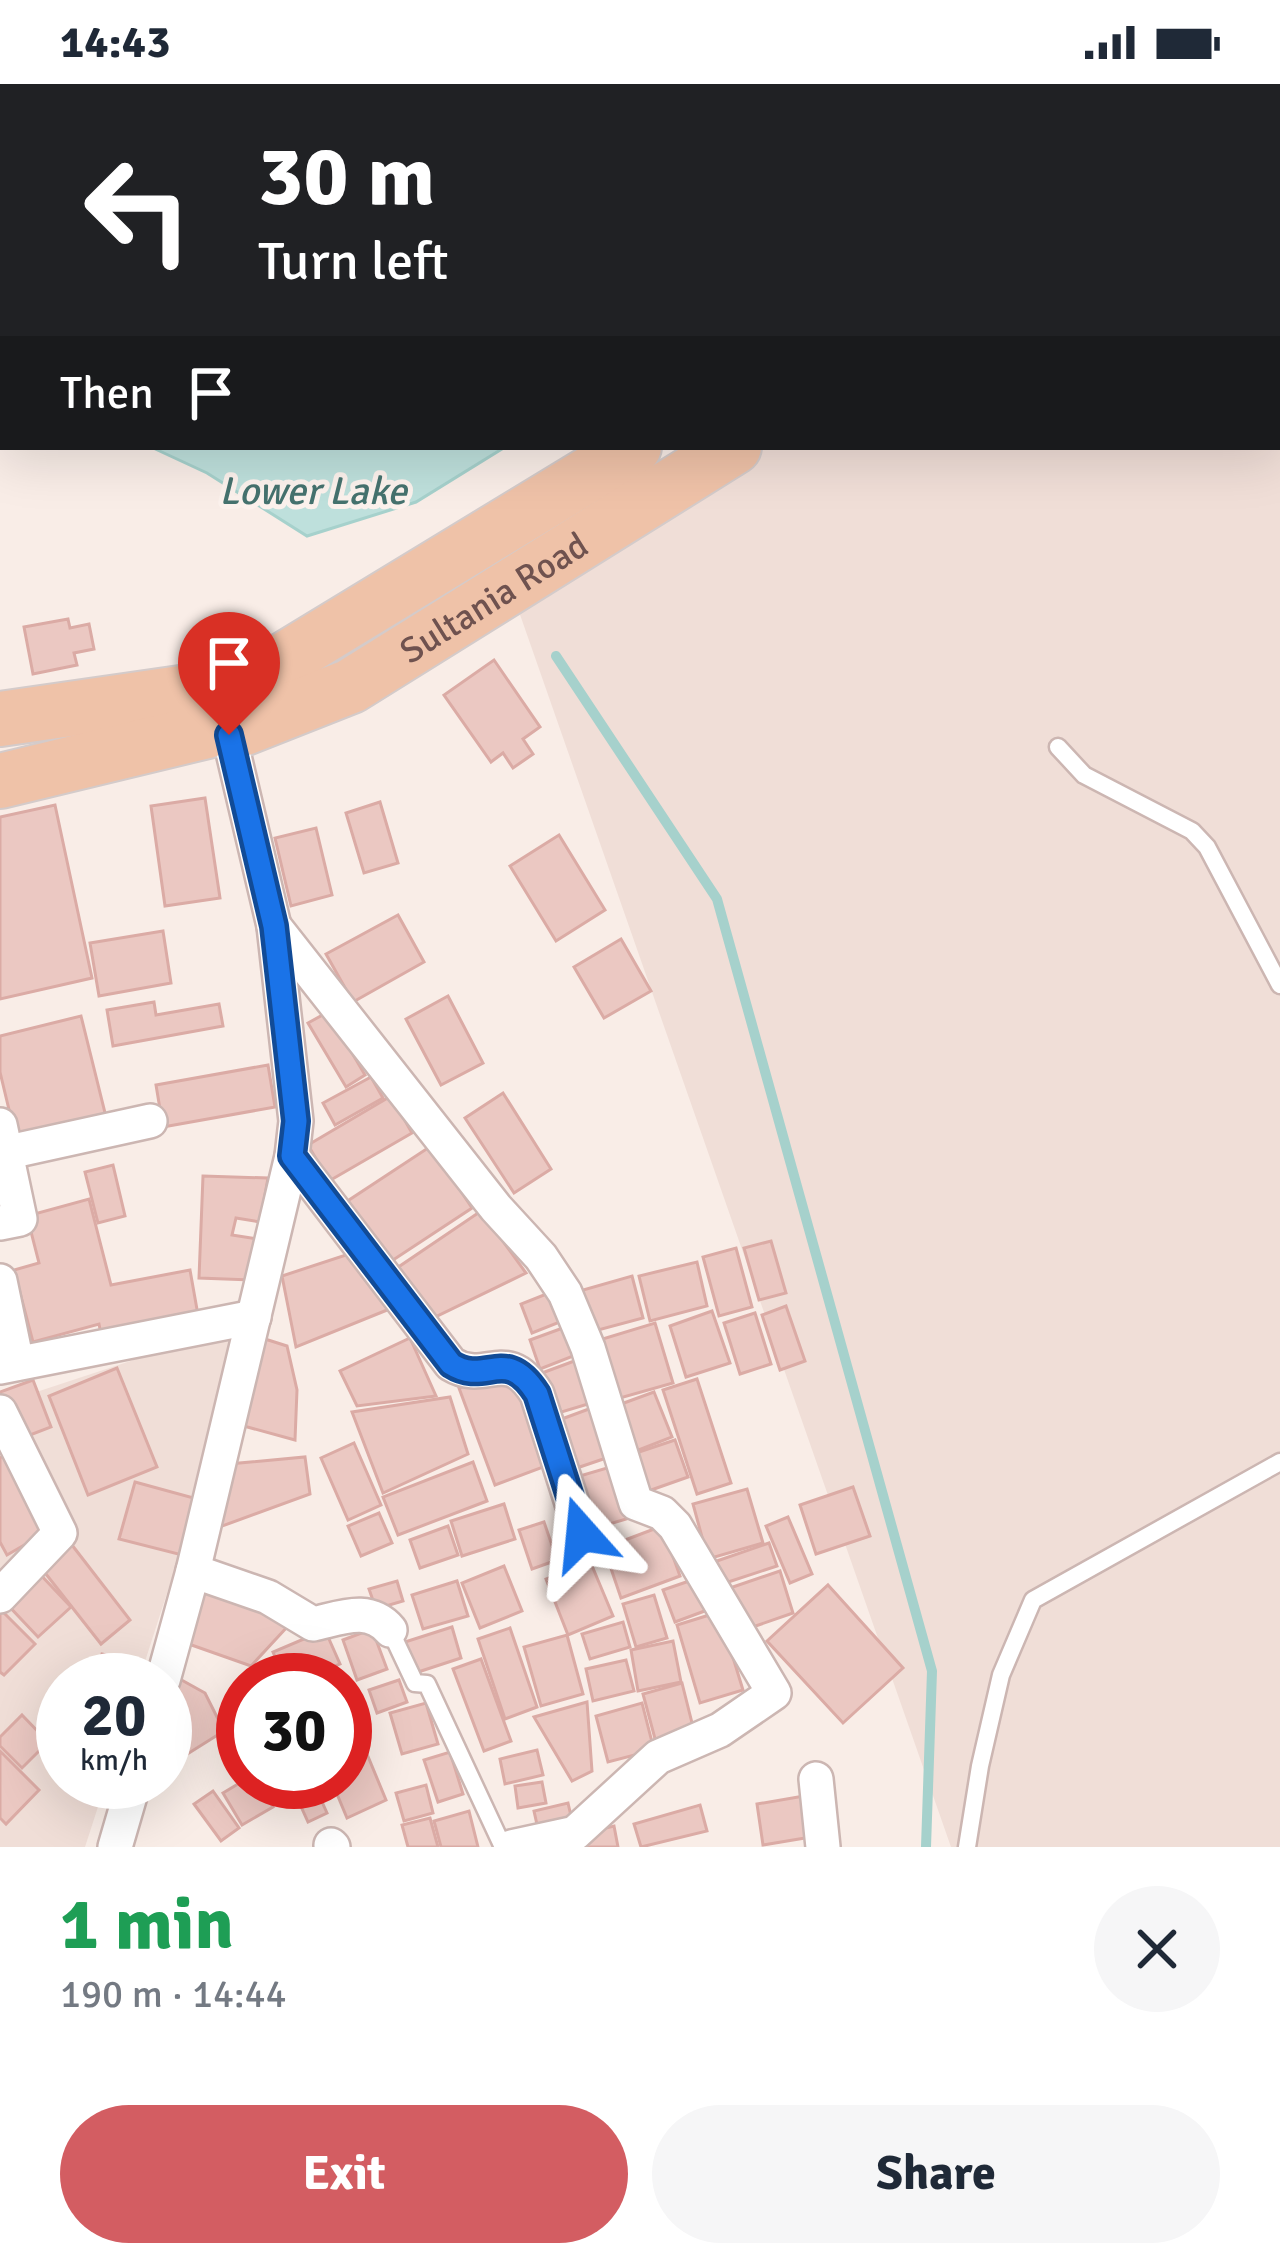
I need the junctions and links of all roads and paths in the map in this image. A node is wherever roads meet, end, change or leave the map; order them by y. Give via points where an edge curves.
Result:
1 (629, 450) edge
2 (729, 450) edge
3 (223, 714) junction
4 (0, 719) edge
5 (1058, 747) dead end
6 (0, 781) edge
7 (274, 926) junction
8 (1280, 985) edge
9 (150, 1120) dead end
10 (2, 1144) edge
11 (292, 1156) junction
12 (0, 1223) edge
13 (0, 1281) edge
14 (254, 1317) junction
15 (9, 1365) edge
16 (0, 1412) edge
17 (1280, 1462) edge
18 (582, 1534) dead end
19 (194, 1571) junction
20 (0, 1596) edge
21 (390, 1630) joint
22 (171, 1653) edge
23 (816, 1779) dead end
24 (126, 1809) edge
25 (548, 1843) edge
26 (115, 1847) edge
27 (507, 1847) edge
28 (823, 1847) edge
29 (967, 1847) edge

1 - 3 main road, Sultania Road via 274,666
2 - 3 main road, Sultania Road via 351,686
3 - 4 main road, Sultania Road
3 - 6 main road, Sultania Road
3 - 7 street
5 - 8 lane via 1084,775 1208,847
7 - 11 street via 296,1121
7 - 25 street via 541,1257 588,1348 636,1503 675,1526 774,1693 720,1730 658,1757 574,1833
9 - 10 street
10 - 12 street via 20,1219
11 - 14 street
11 - 18 street via 451,1364 525,1375
13 - 15 street
14 - 15 street
14 - 19 street
16 - 20 street via 59,1533
17 - 29 lane via 1033,1600 1001,1675
19 - 21 street via 268,1597 313,1624 361,1614
19 - 22 street
21 - 27 lane via 415,1683 427,1684
23 - 28 street
24 - 26 street
25 - 27 street

